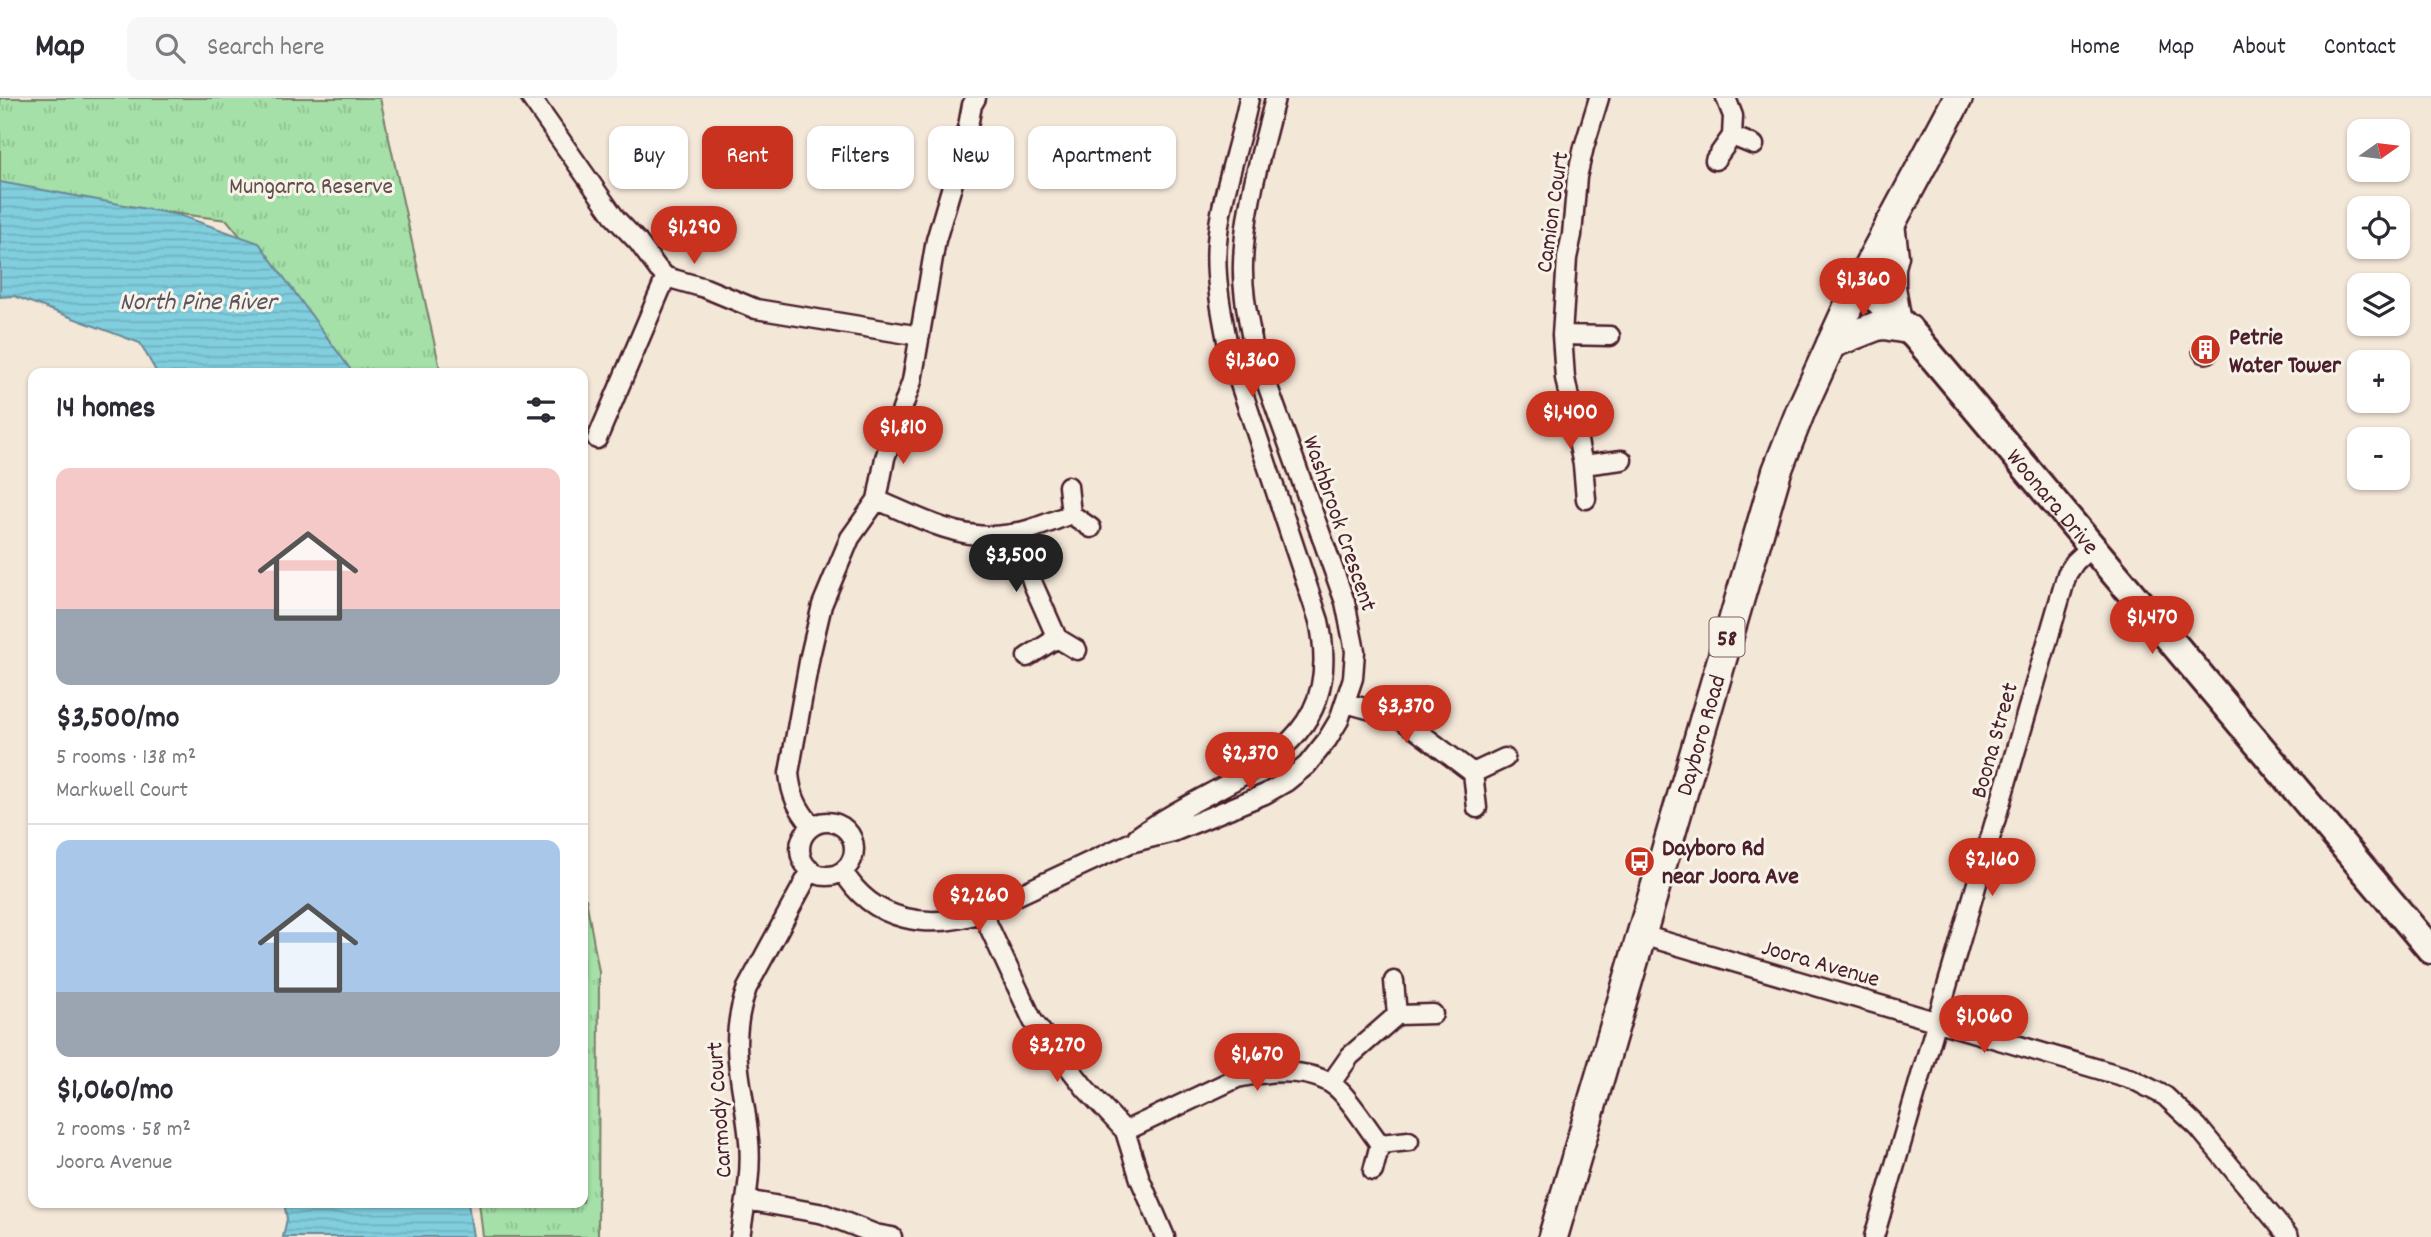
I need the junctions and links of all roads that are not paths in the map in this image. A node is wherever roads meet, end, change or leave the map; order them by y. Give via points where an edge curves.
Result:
1 (531, 98) edge
2 (1249, 98) edge
3 (1275, 98) edge
4 (1599, 98) edge
5 (1726, 98) edge
6 (1958, 98) edge
7 (968, 100) edge
8 (1732, 136) junction
9 (1754, 145) dead end
10 (1715, 160) dead end
11 (1889, 224) junction
12 (666, 277) junction
13 (1858, 285) junction
14 (1902, 323) junction
15 (1562, 335) junction
16 (920, 336) junction
17 (1610, 336) dead end
18 (1831, 344) junction
19 (597, 439) dead end
20 (1622, 460) dead end
21 (1583, 465) junction
22 (1068, 486) dead end
23 (1586, 499) dead end
24 (877, 500) junction
25 (1071, 514) junction
26 (1090, 528) dead end
27 (1017, 532) junction
28 (2091, 547) junction
29 (1058, 638) junction
30 (1077, 650) dead end
31 (1027, 657) dead end
32 (1346, 703) junction
33 (1505, 758) dead end
34 (1473, 773) junction
35 (1477, 808) dead end
36 (812, 826) junction
37 (1130, 843) junction
38 (811, 870) junction
39 (843, 871) junction
40 (982, 912) junction
41 (1642, 935) junction
42 (2431, 950) edge
43 (1394, 981) dead end
44 (1433, 1014) dead end
45 (1397, 1015) junction
46 (1937, 1021) junction
47 (1331, 1083) junction
48 (1125, 1131) junction
49 (1409, 1140) dead end
50 (1380, 1144) junction
51 (1373, 1171) dead end
52 (746, 1200) junction
53 (740, 1237) edge
54 (892, 1237) edge
55 (1165, 1237) edge
56 (1553, 1237) edge
57 (1874, 1237) edge
58 (2289, 1237) edge

1 - 12 street via 616,219
2 - 37 street, Washbrook Crescent via 1217,243 1221,314 1228,351 1319,621 1324,671 1310,718 1281,751 1164,817
3 - 32 street, Washbrook Crescent via 1245,226 1245,305 1253,345 1352,628 1353,678
4 - 15 street, Camion Court via 1577,177
5 - 8 street via 1733,116
6 - 11 main road, Dayboro Road / 58
7 - 16 street via 965,142 936,240
8 - 9 street
8 - 10 street
11 - 13 main road, Dayboro Road / 58
11 - 14 main road via 1894,256 1891,287
12 - 16 street via 756,309
12 - 19 street
13 - 14 street, Woonara Drive
13 - 18 main road, Dayboro Road / 58
14 - 18 main road via 1877,326
14 - 28 street, Woonara Drive
15 - 17 street
15 - 21 street, Camion Court via 1565,378
16 - 24 street via 912,381 885,458
18 - 41 main road, Dayboro Road / 58 via 1777,471
20 - 21 street
21 - 23 street, Camion Court
22 - 25 street
24 - 27 street via 962,533 992,536
24 - 36 street via 856,527 839,562 822,605 810,656 789,773 796,805
25 - 26 street
25 - 27 street
27 - 29 street via 1033,584
28 - 42 street, Woonara Drive
28 - 46 street, Boona Street via 2067,574
29 - 30 street
29 - 31 street
32 - 34 street via 1400,718
32 - 37 street, Washbrook Crescent via 1327,740 1286,782 1173,832
33 - 34 street
34 - 35 street
36 - 38 street via 800,848
36 - 39 street via 830,821 852,837 853,856
37 - 40 street, Washbrook Crescent
38 - 39 street via 827,876
38 - 52 street, Carmody Court via 740,1008 736,1046 749,1142
39 - 40 street, Washbrook Crescent via 859,892 913,921 959,921
40 - 48 street via 1033,1021
41 - 46 street, Joora Avenue
41 - 56 main road, Dayboro Road / 58
43 - 45 street
44 - 45 street
45 - 47 street via 1350,1055
46 - 57 street, Boona Street
46 - 58 street, Joora Avenue via 2132,1079 2165,1096 2198,1127
47 - 48 street via 1293,1074 1254,1074
47 - 50 street
48 - 55 street
49 - 50 street
50 - 51 street
52 - 53 street, Carmody Court
52 - 54 street via 824,1214

